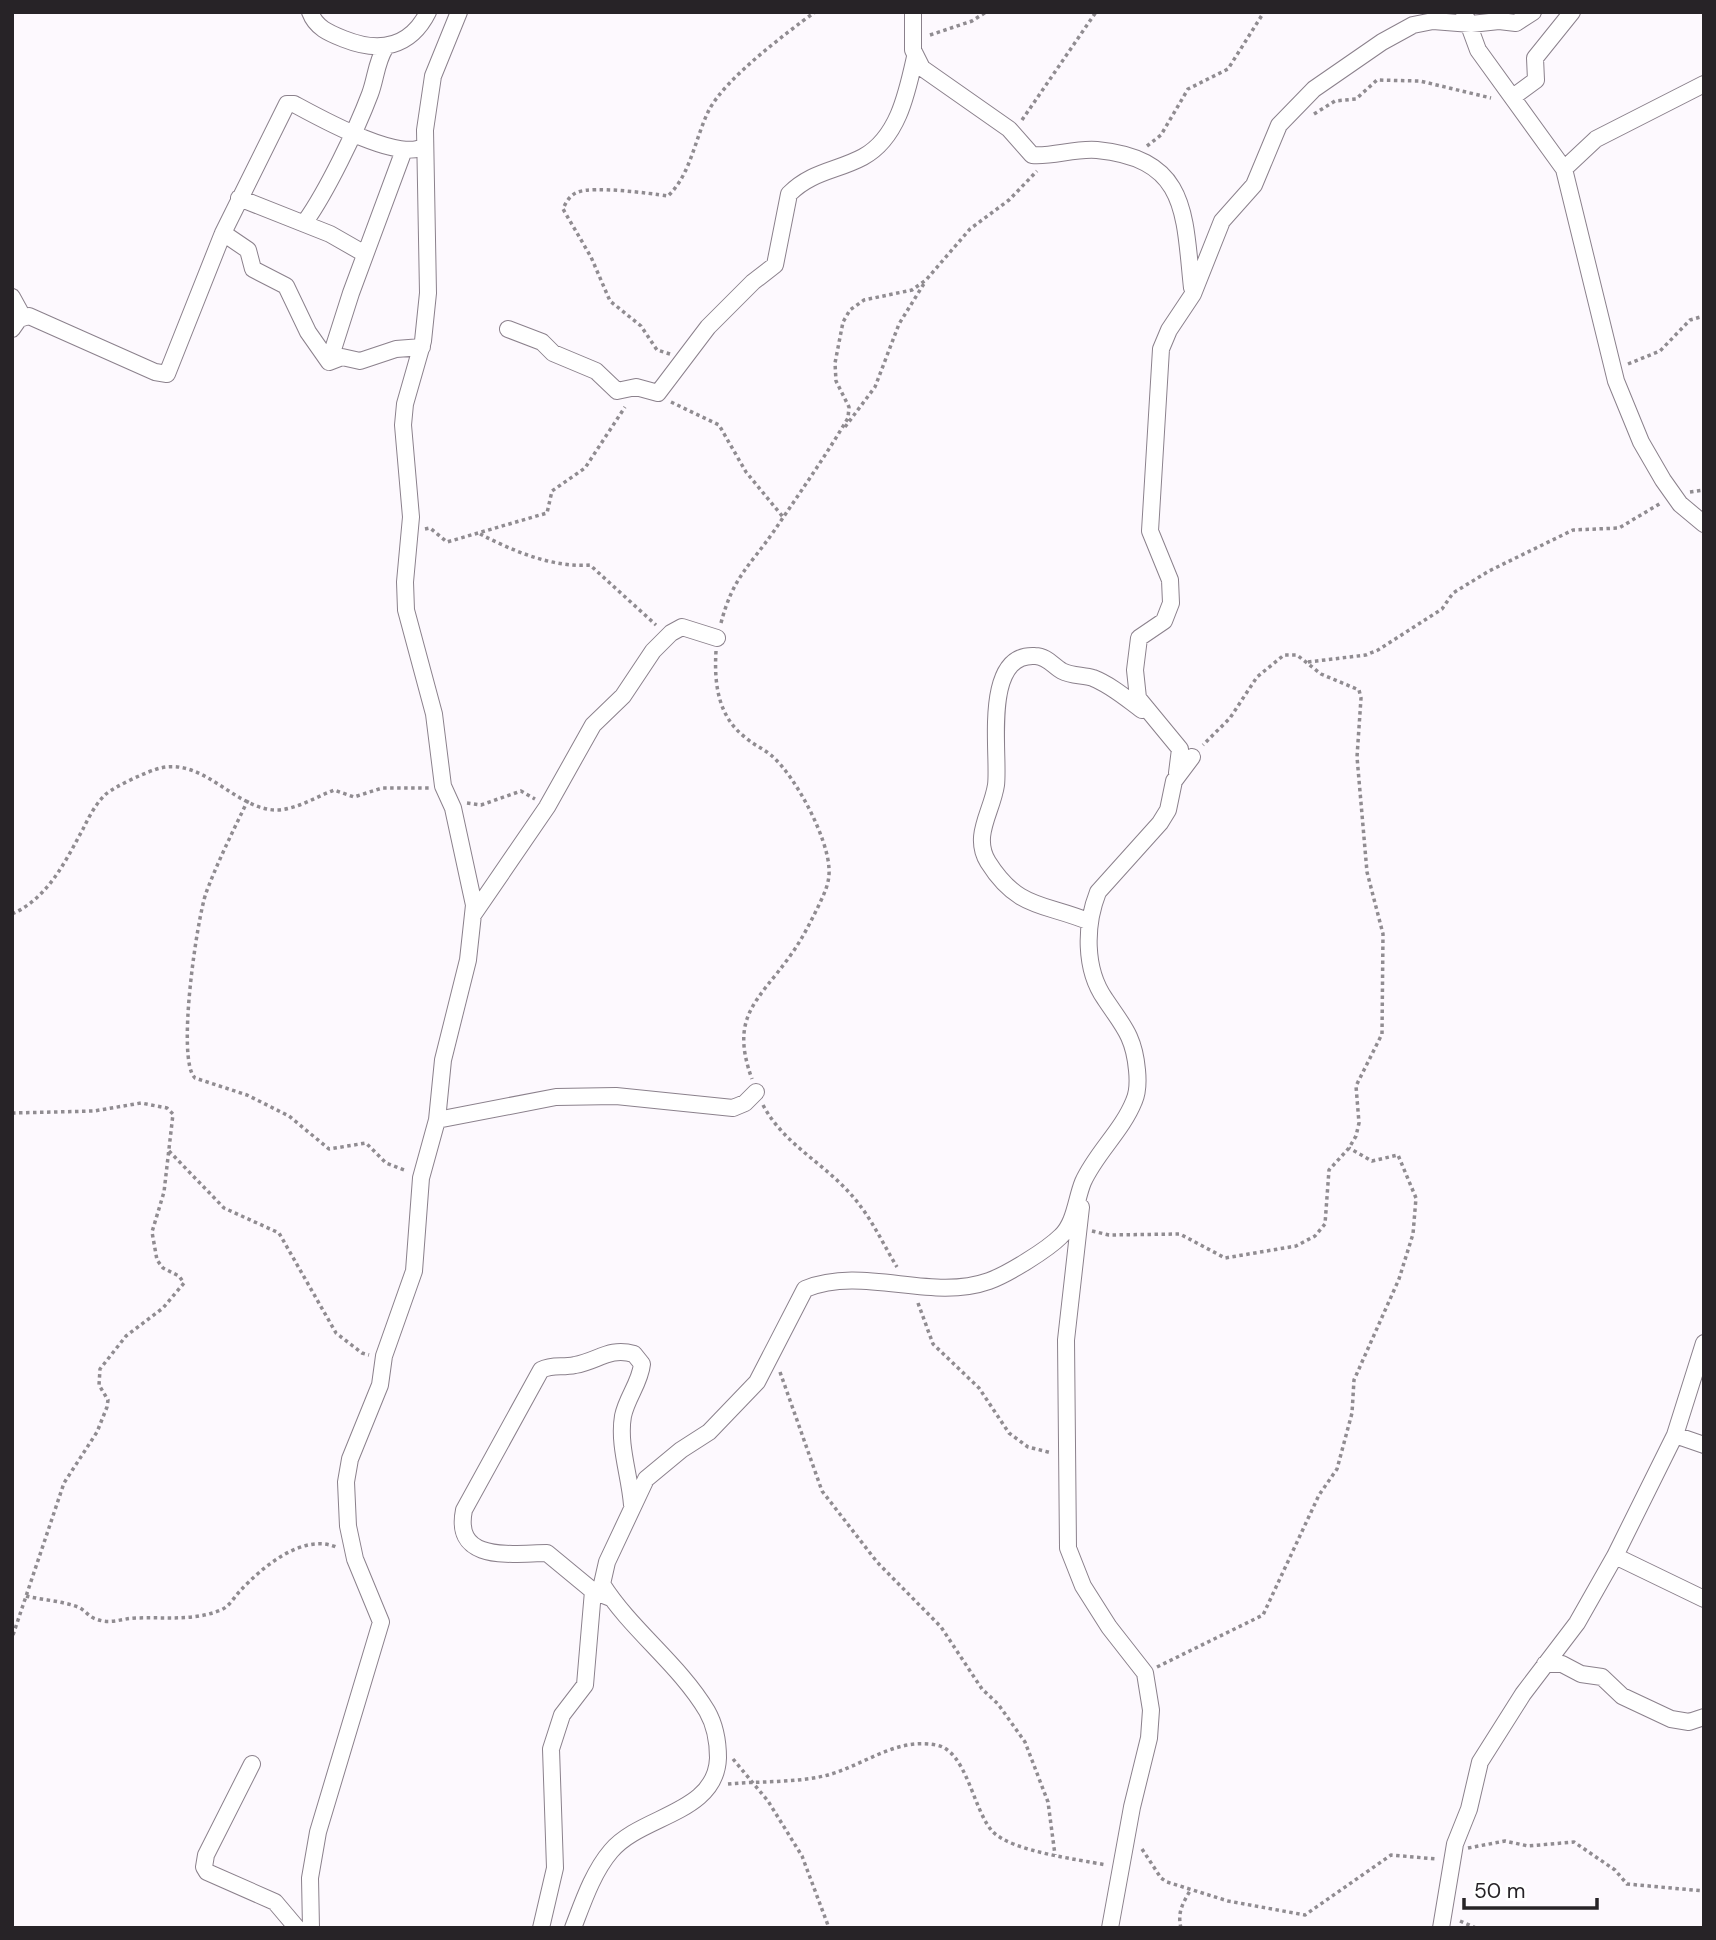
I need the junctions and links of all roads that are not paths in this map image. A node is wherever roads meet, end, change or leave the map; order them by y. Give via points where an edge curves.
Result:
1 (310, 12) edge
2 (428, 12) edge
3 (459, 12) edge
4 (913, 12) edge
5 (1533, 12) edge
6 (1572, 12) edge
7 (1467, 18) edge
8 (385, 47) junction
9 (915, 57) junction
10 (1704, 84) edge
11 (1507, 100) junction
12 (353, 133) junction
13 (425, 145) junction
14 (404, 150) junction
15 (1564, 169) junction
16 (239, 198) junction
17 (305, 222) junction
18 (223, 233) junction
19 (365, 254) junction
20 (1193, 294) junction
21 (12, 297) edge
22 (18, 323) edge
23 (508, 329) dead end
24 (422, 346) junction
25 (329, 362) junction
26 (1704, 524) edge
27 (717, 638) road end
28 (1155, 719) junction
29 (1192, 757) road end
30 (1177, 775) junction
31 (473, 915) junction
32 (1090, 922) junction
33 (756, 1092) road end
34 (437, 1120) junction
35 (1082, 1184) junction
36 (1704, 1343) edge
37 (1675, 1435) junction
38 (1704, 1445) edge
39 (632, 1510) junction
40 (1615, 1556) junction
41 (593, 1591) junction
42 (611, 1598) junction
43 (1704, 1599) edge
44 (1545, 1664) junction
45 (1704, 1717) edge
46 (252, 1764) dead end
47 (296, 1928) edge
48 (311, 1928) edge
49 (541, 1928) edge
50 (573, 1928) edge
51 (1110, 1928) edge
52 (1441, 1928) edge

1 - 8 street via 326,32 352,43
2 - 8 street via 414,34
3 - 13 street via 433,76
4 - 9 street
5 - 7 street via 1520,22
6 - 11 street via 1535,58 1536,80
7 - 11 street via 1478,50
7 - 20 street via 1413,25 1325,81 1289,112 1274,134 1254,185 1222,221
8 - 12 street
9 - 20 street via 922,68 992,117 1034,156 1095,150 1150,165 1174,188 1185,224
9 - 23 street via 900,115 890,129 862,158 827,169 789,194 775,265 753,282 694,346 658,393 635,387 617,391 596,370
10 - 15 street via 1596,139
11 - 15 street
12 - 14 street
12 - 16 street via 286,104
12 - 17 street
13 - 14 street via 414,152
13 - 24 street via 428,293
14 - 19 street
15 - 26 street via 1613,370 1641,442 1673,494
16 - 17 street
16 - 18 street
17 - 19 street
18 - 22 street via 167,374 55,326
18 - 25 street via 248,250 253,270 286,286 308,332
19 - 25 street
20 - 28 street via 1161,349 1150,531 1170,580 1171,603 1164,621 1139,638 1135,670 1138,698
21 - 22 street
24 - 25 street via 360,361 342,357
24 - 31 street via 403,425 410,483 406,610 434,714
27 - 31 street via 682,627 653,651 623,696 593,725 547,807
28 - 30 street via 1180,749
28 - 32 street via 1105,683 1063,671 1035,656 1016,663 1002,681 996,710 996,784 981,842 987,860 1017,896
29 - 30 street
30 - 32 street via 1164,818 1098,892
31 - 34 street via 468,960 443,1060
32 - 35 street via 1091,972 1130,1034 1138,1082 1131,1107
33 - 34 street via 733,1108 617,1096 556,1097
34 - 48 street via 422,1173 414,1271 346,1482 355,1559 381,1628 317,1832 310,1878
35 - 39 street via 1065,1232 991,1280 958,1289 850,1282 805,1289 757,1382 709,1432 646,1479
35 - 51 street via 1066,1339 1068,1548 1083,1586 1145,1673 1151,1710
36 - 37 street
37 - 38 street
37 - 40 street
39 - 41 street via 623,1416 642,1364 634,1354 610,1351 575,1365 541,1370 464,1510 461,1524 478,1548 496,1555 552,1555
39 - 42 street via 602,1577 601,1584
40 - 43 street
40 - 44 street via 1577,1623
41 - 42 street
41 - 49 street via 585,1685 562,1715 551,1749 555,1868
42 - 50 street via 712,1721 717,1767 712,1782 691,1803 643,1826 611,1851
44 - 45 street via 1562,1664 1581,1674 1602,1677 1622,1696 1671,1719 1689,1722
44 - 52 street via 1486,1748 1455,1850
46 - 47 street via 204,1867 278,1904

